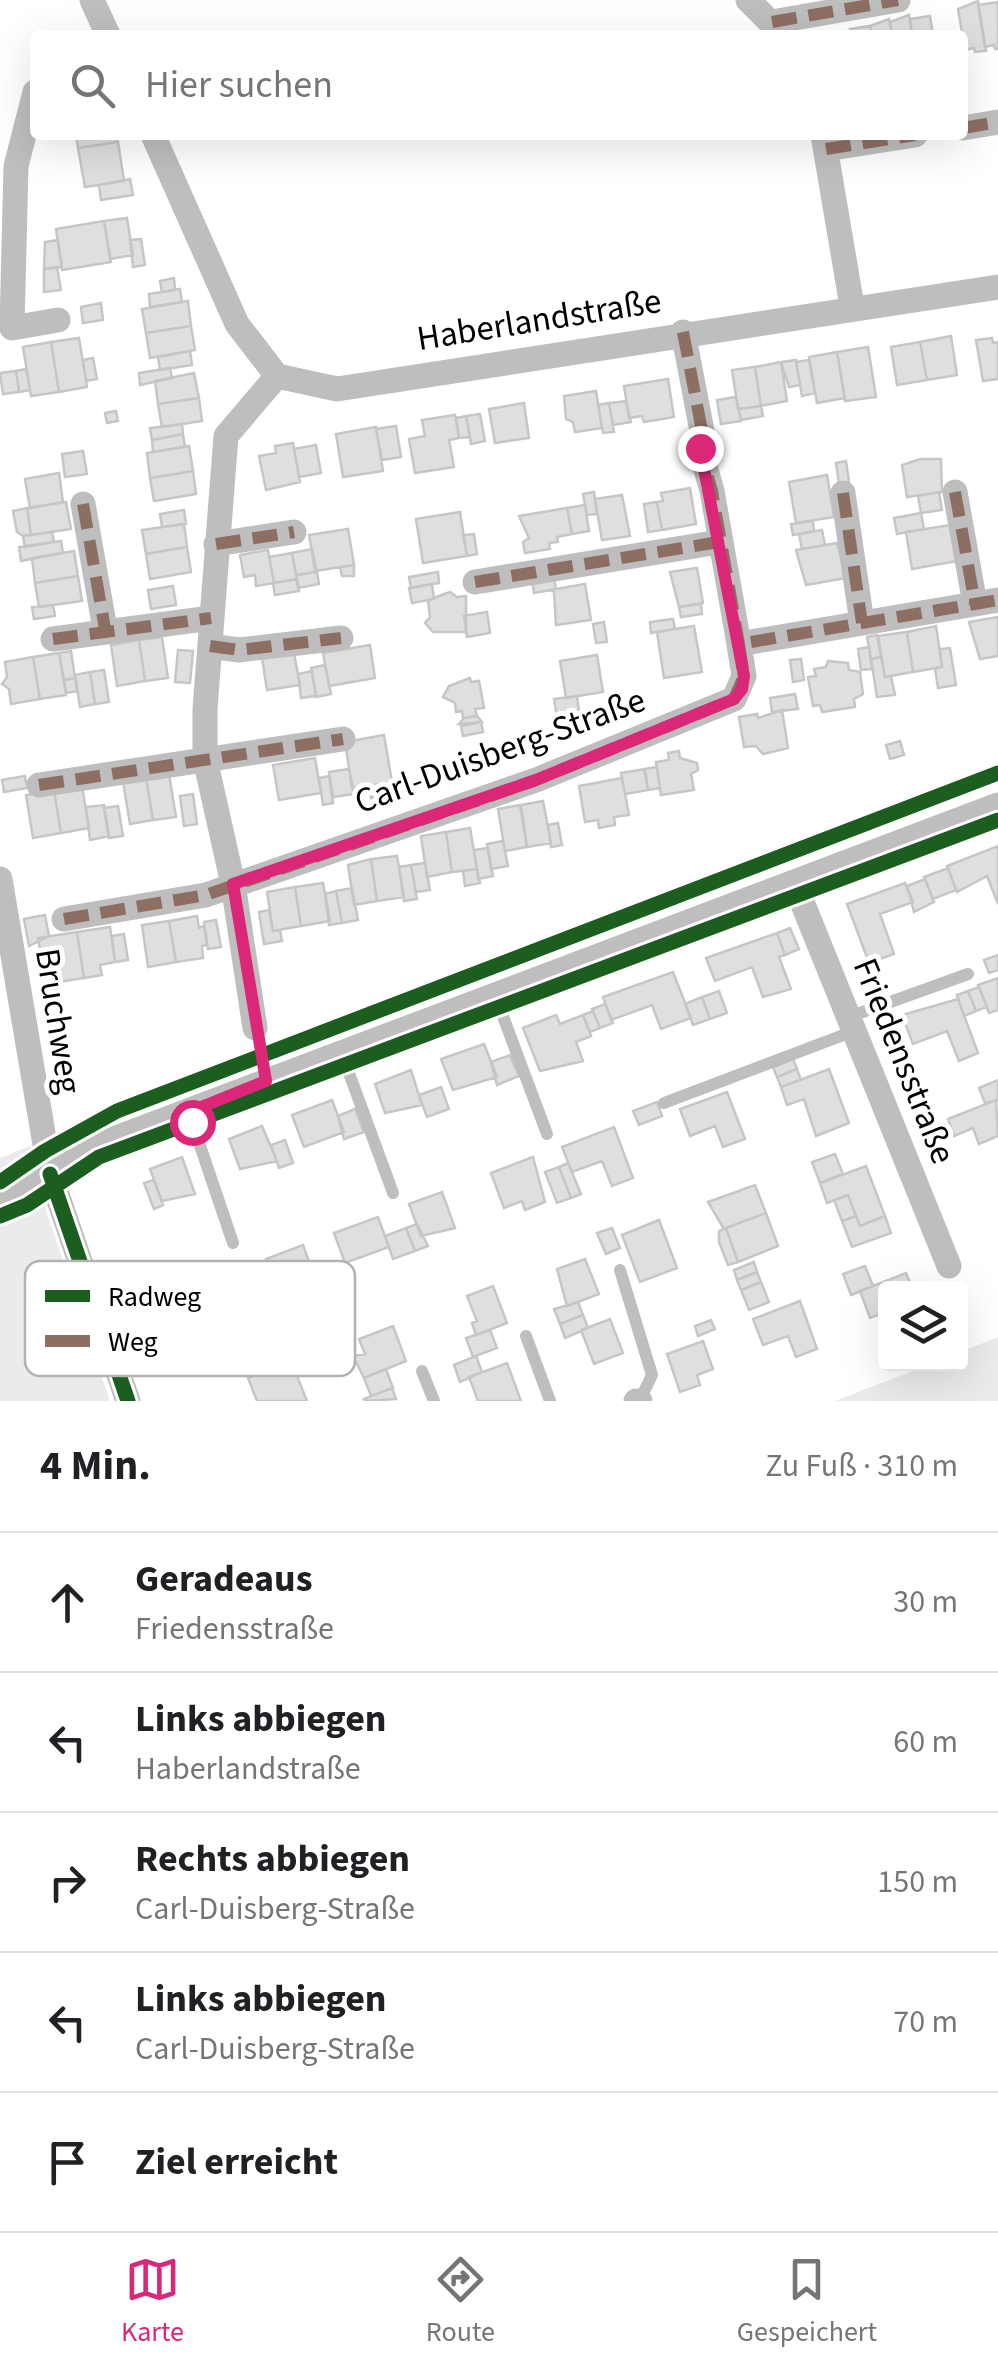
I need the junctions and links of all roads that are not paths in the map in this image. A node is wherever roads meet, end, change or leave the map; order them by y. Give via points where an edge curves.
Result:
1 (92, 0) edge
2 (898, 0) edge
3 (767, 13) edge
4 (106, 30) edge
5 (30, 111) edge
6 (998, 122) edge
7 (968, 127) edge
8 (154, 140) edge
9 (851, 140) edge
10 (825, 142) edge
11 (998, 287) edge
12 (852, 306) junction
13 (58, 320) dead end
14 (683, 332) junction
15 (278, 376) junction
16 (955, 492) dead end
17 (842, 493) dead end
18 (83, 504) dead end
19 (294, 532) dead end
20 (719, 542) junction
21 (216, 544) junction
22 (476, 582) dead end
23 (987, 602) edge
24 (211, 618) junction
25 (862, 623) junction
26 (105, 629) junction
27 (340, 638) dead end
28 (53, 639) dead end
29 (739, 644) junction
30 (210, 646) junction
31 (343, 739) dead end
32 (206, 758) junction
33 (39, 785) dead end
34 (998, 805) edge
35 (0, 879) edge
36 (794, 882) junction
37 (233, 884) junction
38 (64, 919) dead end
39 (968, 974) dead end
40 (495, 996) junction
41 (852, 1024) junction
42 (255, 1028) dead end
43 (342, 1054) junction
44 (664, 1104) dead end
45 (189, 1112) junction
46 (547, 1134) dead end
47 (50, 1174) junction
48 (393, 1193) dead end
49 (0, 1195) edge
50 (234, 1243) dead end
51 (80, 1261) edge
52 (949, 1266) dead end
53 (620, 1270) dead end
54 (526, 1336) dead end
55 (422, 1371) dead end
56 (119, 1376) edge
57 (128, 1401) edge
58 (434, 1401) edge
59 (550, 1401) edge
60 (638, 1401) edge

1 - 4 street
2 - 3 street
5 - 13 street via 16,166 12,328
6 - 7 street
8 - 15 street via 237,324
9 - 10 street
10 - 12 street
11 - 12 street, Haberlandstraße
12 - 14 street, Haberlandstraße
14 - 15 street, Haberlandstraße via 337,389
14 - 20 street, Carl-Duisberg-Straße
15 - 21 street via 226,436
16 - 23 street
17 - 25 street
18 - 26 street
19 - 21 street
20 - 22 street
20 - 29 street, Carl-Duisberg-Straße
21 - 24 street
23 - 25 street
24 - 26 street
24 - 30 street
25 - 29 street
26 - 28 street
27 - 30 street via 239,650
29 - 37 street, Carl-Duisberg-Straße via 744,676 734,699 536,780
30 - 32 street
31 - 32 street
32 - 33 street
32 - 37 street
34 - 36 street
35 - 47 street, Bruchweg
36 - 40 street
36 - 41 street, Friedensstraße
37 - 38 street via 206,895
37 - 42 street
39 - 41 lane
40 - 43 street
40 - 46 lane
41 - 44 lane
41 - 52 street, Friedensstraße
43 - 45 street
43 - 48 lane
45 - 47 street via 103,1143
45 - 50 lane
47 - 49 street
47 - 51 street, Bruchweg
53 - 60 lane via 652,1375
54 - 59 lane
55 - 58 lane
56 - 57 street, Bruchweg

